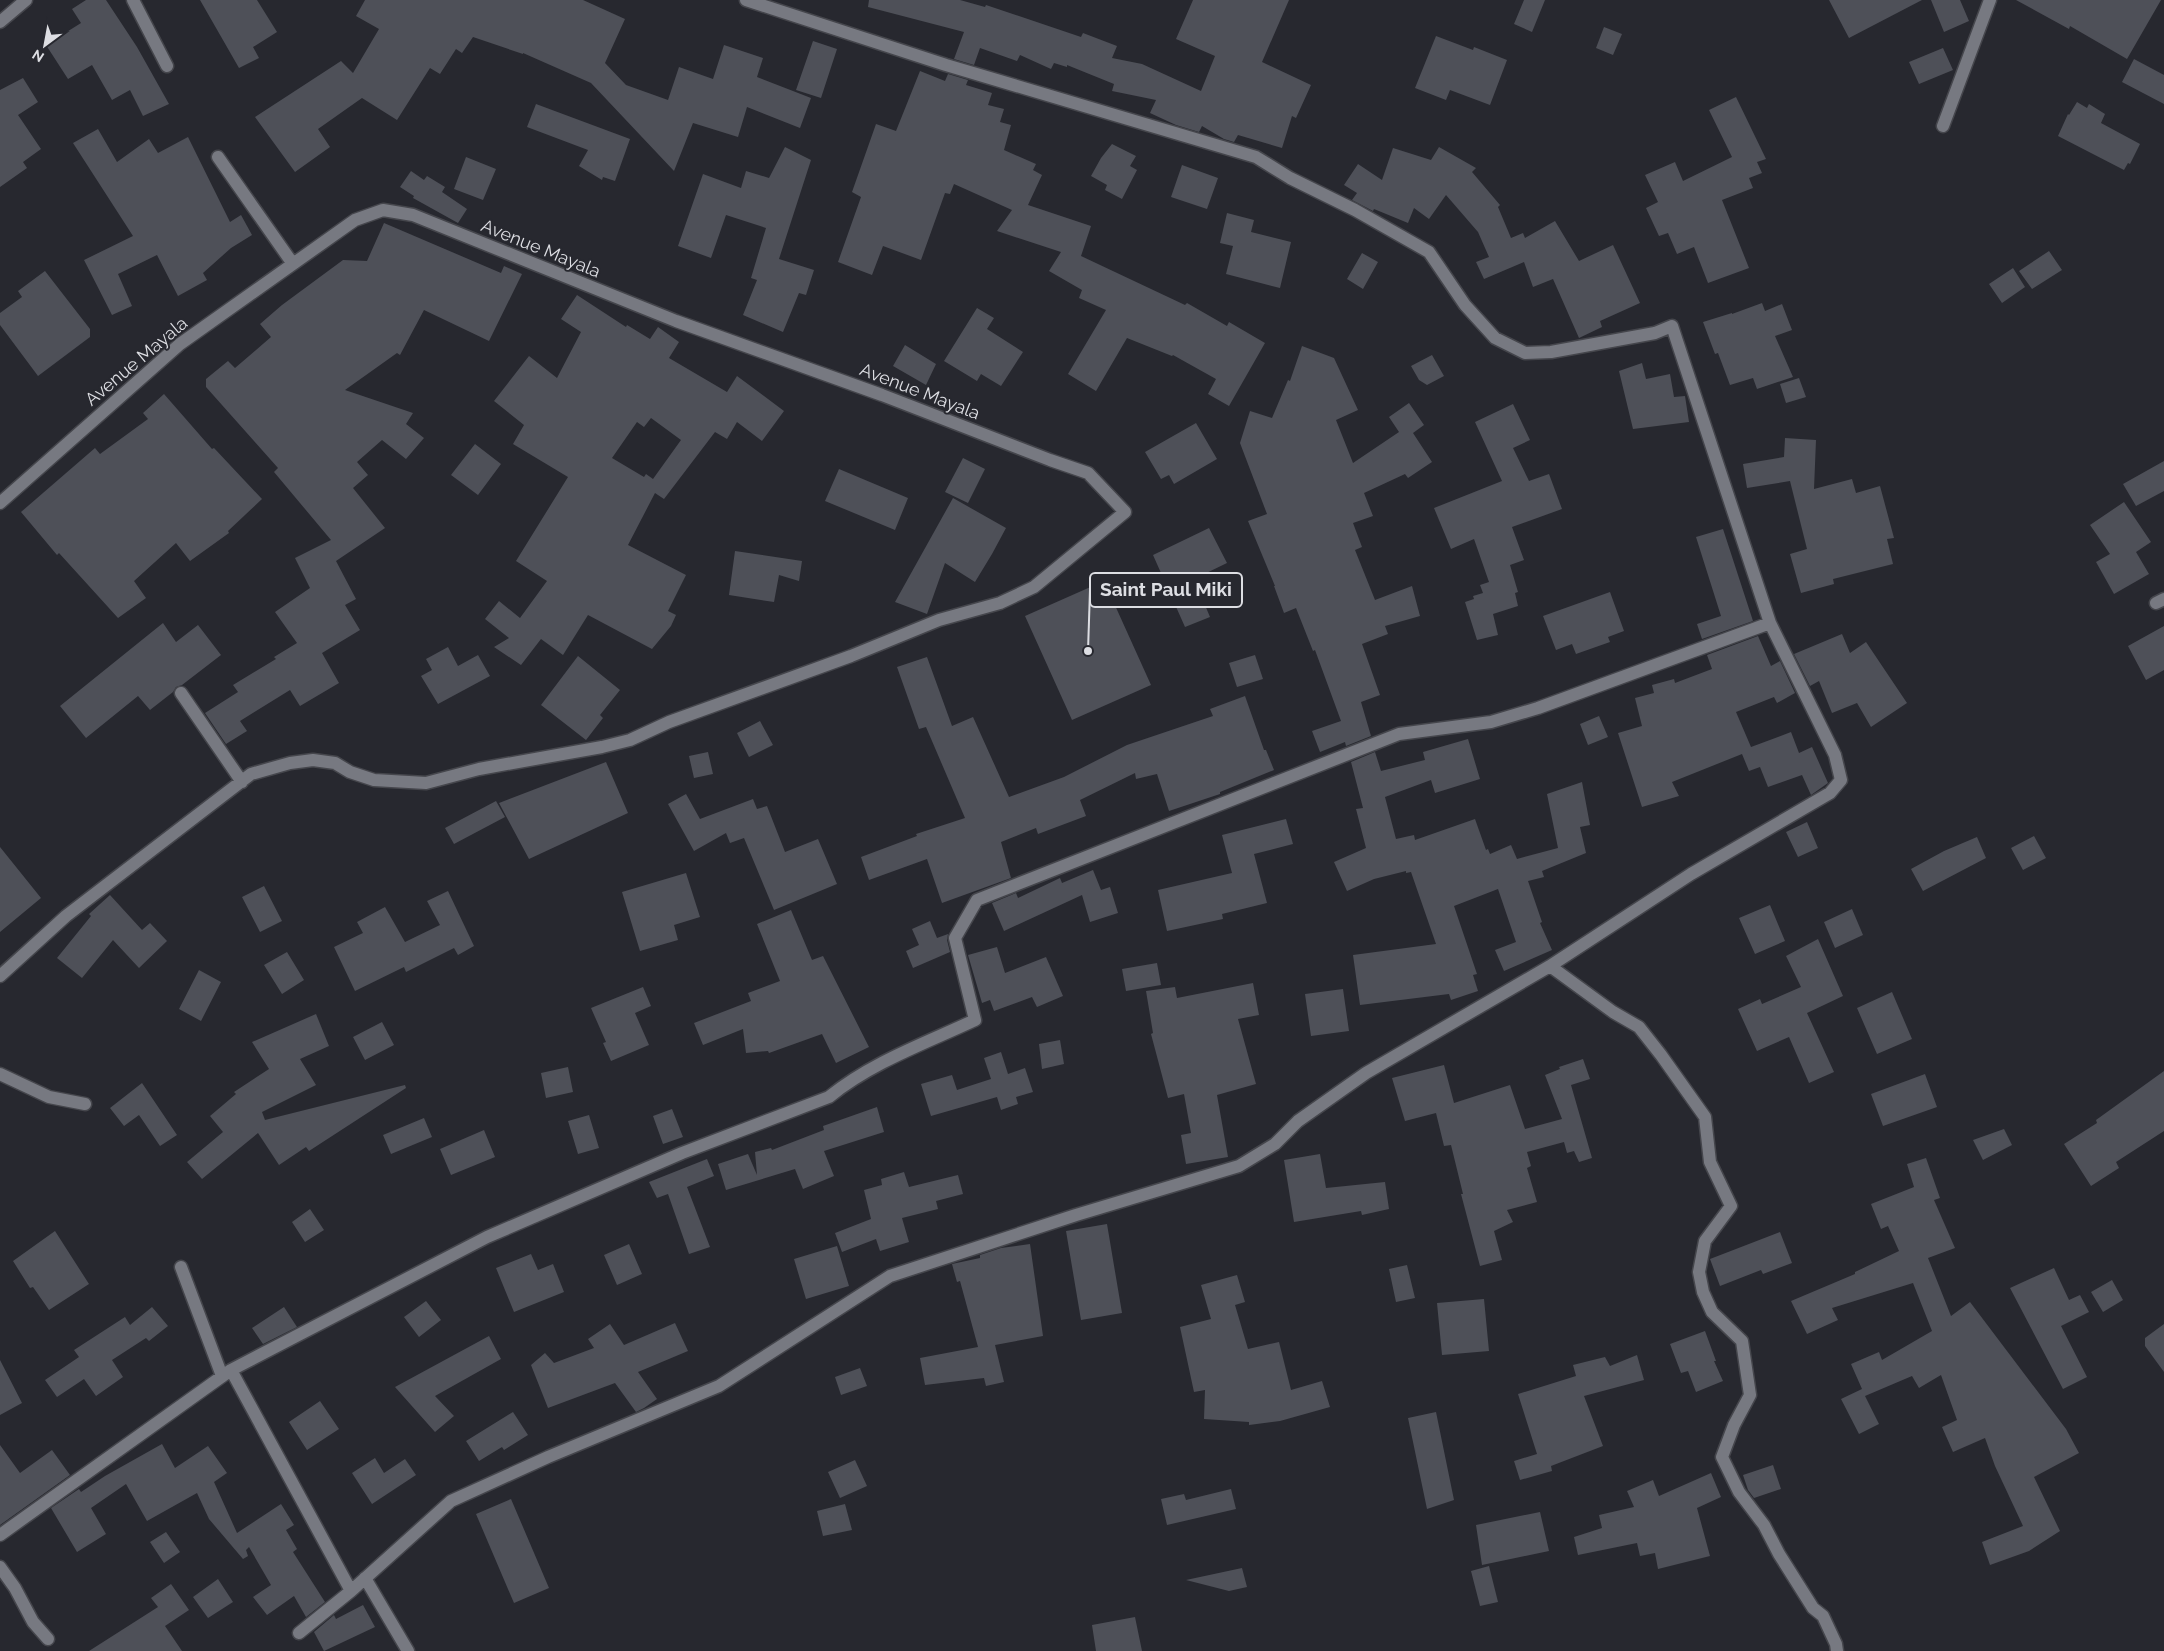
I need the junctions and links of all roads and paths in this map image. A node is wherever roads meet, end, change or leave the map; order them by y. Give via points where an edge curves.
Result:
1 (26, 0) edge
2 (133, 0) edge
3 (746, 0) edge
4 (1990, 0) edge
5 (0, 22) edge
6 (167, 66) dead end
7 (1943, 126) dead end
8 (218, 157) dead end
9 (293, 264) junction
10 (0, 503) edge
11 (1770, 623) junction
12 (181, 693) dead end
13 (242, 782) junction
14 (1550, 966) junction
15 (0, 976) edge
16 (0, 1074) edge
17 (85, 1104) dead end
18 (181, 1267) dead end
19 (227, 1373) junction
20 (0, 1535) edge
21 (0, 1568) edge
22 (365, 1578) junction
23 (351, 1592) junction
24 (299, 1633) dead end
25 (48, 1639) dead end
26 (408, 1651) edge
27 (1837, 1651) edge

1 - 5 street
2 - 6 street
3 - 11 street via 946,65 1256,156 1290,178 1430,252 1465,305 1495,338 1525,353 1551,352 1655,333 1672,326
4 - 7 street
8 - 9 street
9 - 10 street, Avenue Mayala via 180,344
9 - 13 street, Avenue Mayala via 356,220 384,210 414,215 676,321 1088,473 1125,512 1034,587 1000,603 939,620 851,656 668,722 630,740 479,769 426,783 374,780 335,763 313,760 251,774
11 - 14 street via 1836,755 1841,780 1830,794 1690,874
11 - 19 street via 1538,708 1491,722 1399,734 977,900 955,938 975,1020 882,1063 844,1084 829,1097 682,1153 487,1237
12 - 13 street
13 - 15 street via 66,916
14 - 22 street via 1366,1072 1298,1121 1274,1144 1239,1166 890,1276 719,1386 450,1501
14 - 27 street via 1639,1027 1705,1117 1710,1162 1731,1206 1705,1241 1699,1272 1712,1312 1742,1341 1750,1395 1722,1457 1739,1492 1764,1525 1813,1608 1823,1616
16 - 17 street via 49,1097
18 - 19 street
19 - 20 street
19 - 23 street
21 - 25 street via 33,1622
22 - 23 street
22 - 26 street
23 - 24 street

